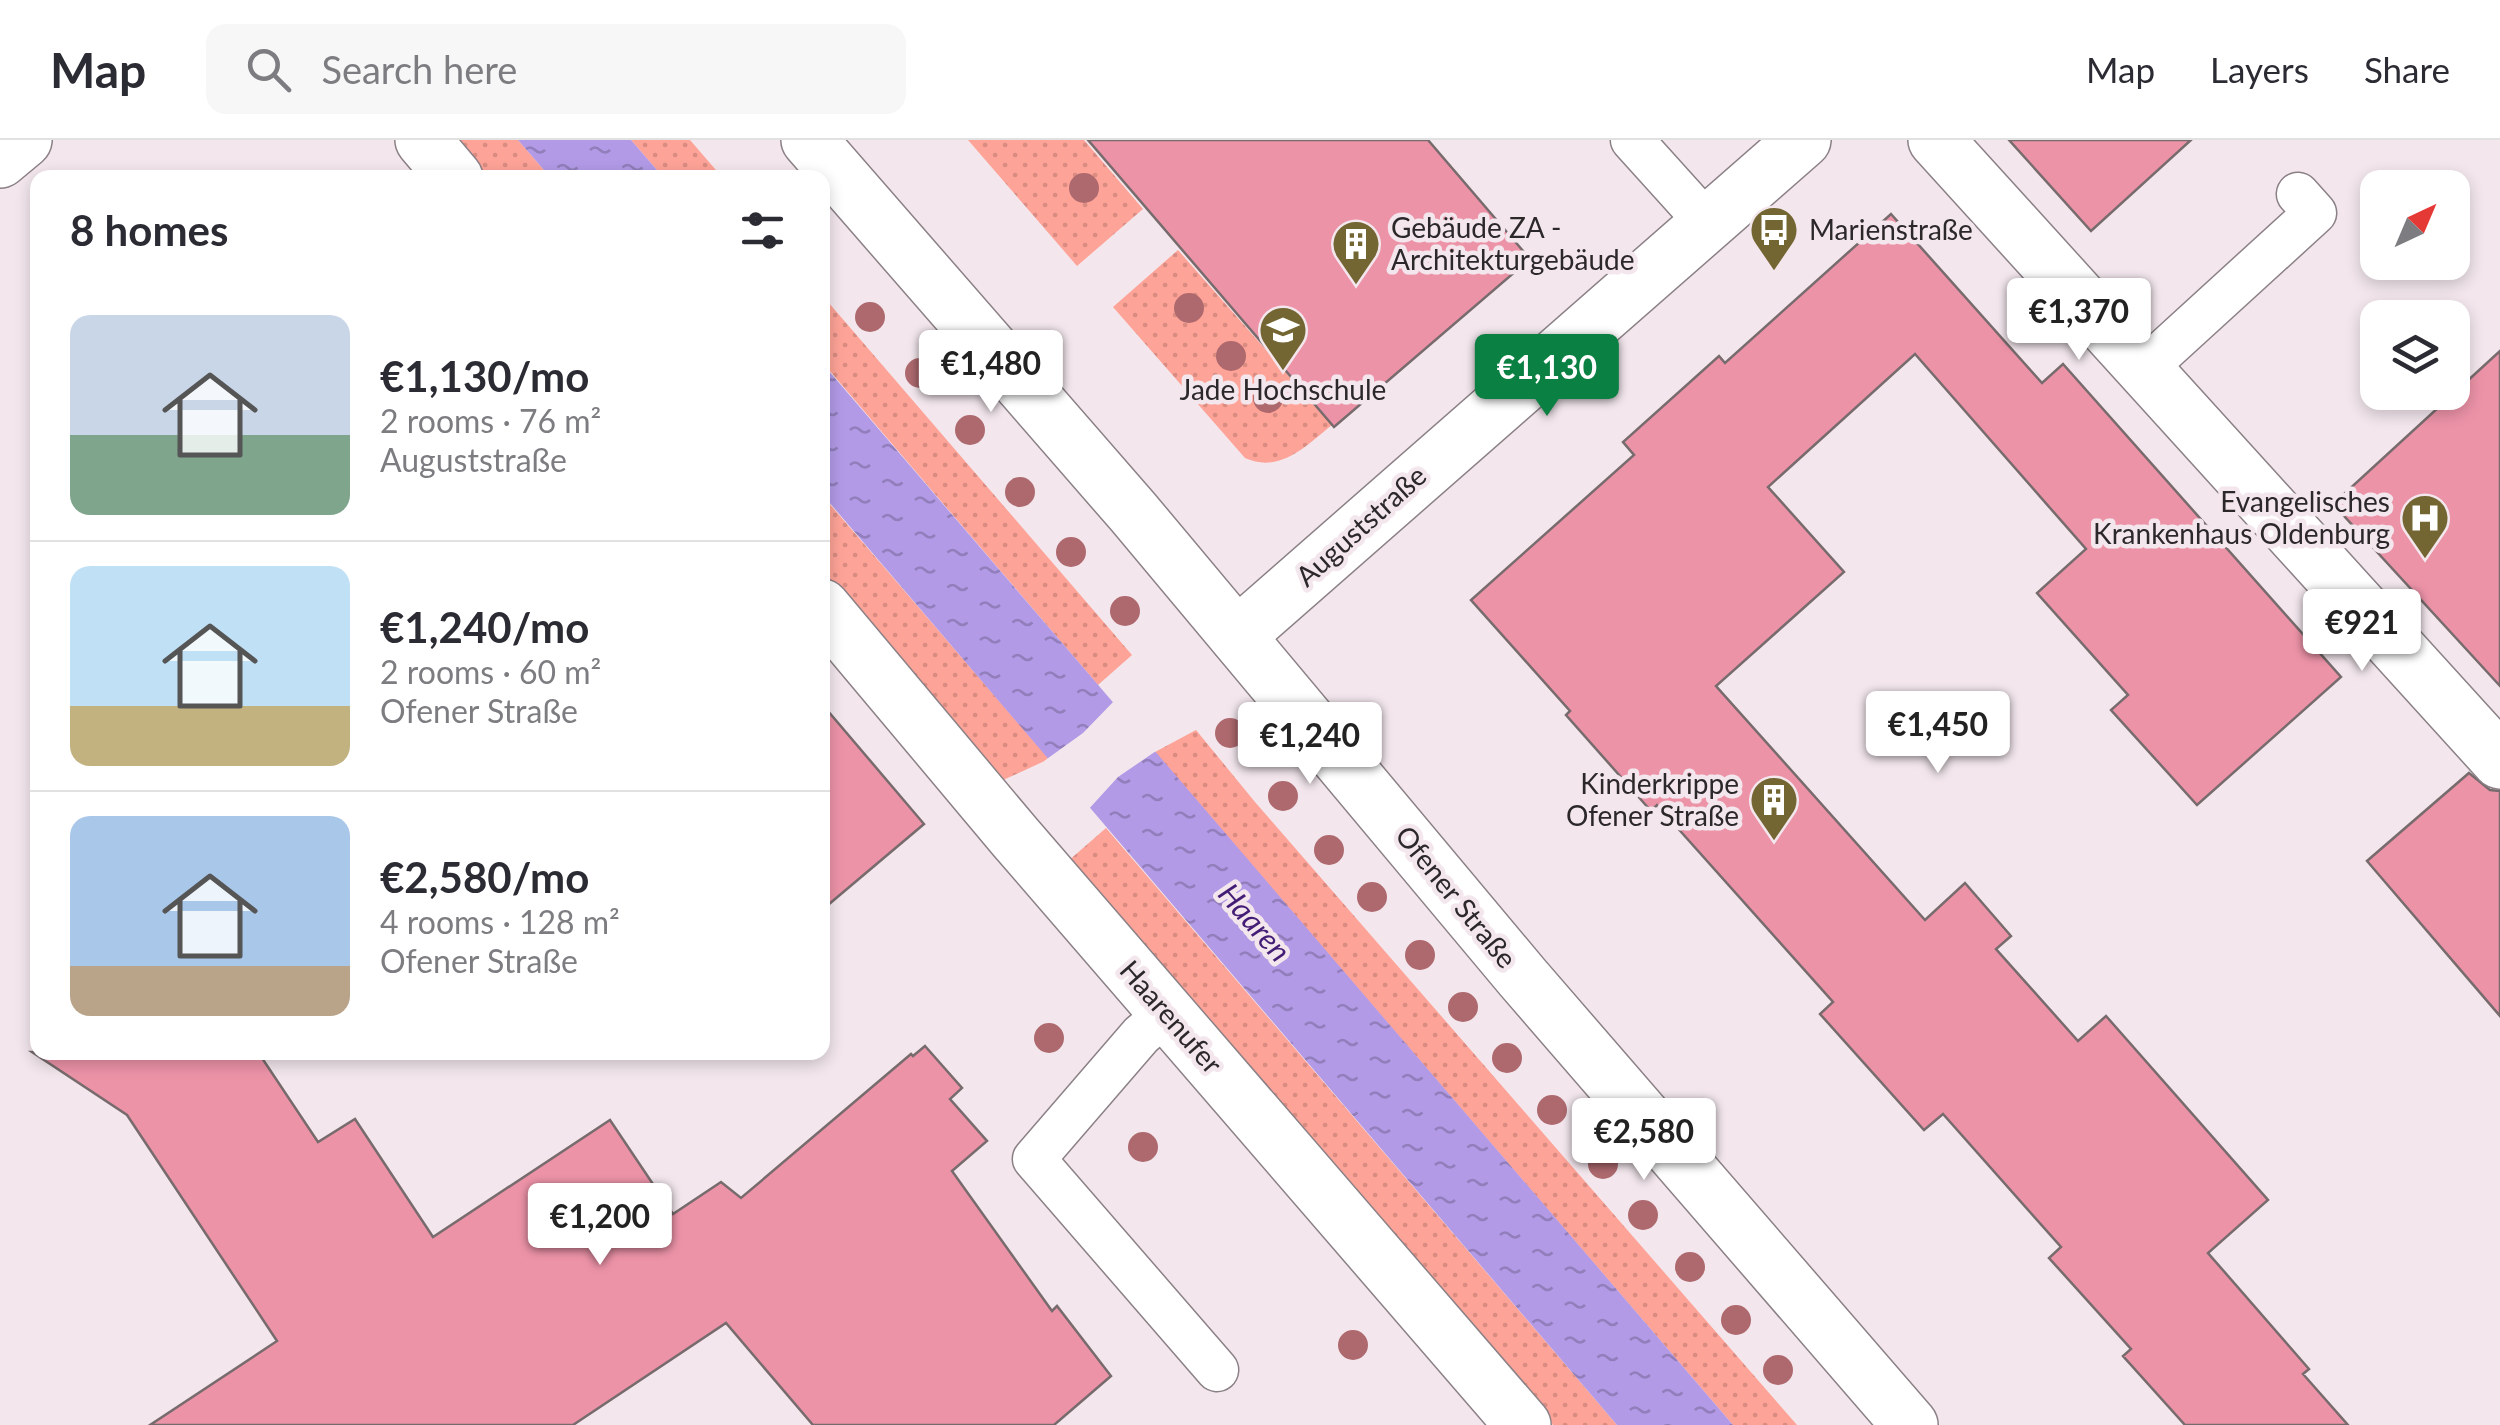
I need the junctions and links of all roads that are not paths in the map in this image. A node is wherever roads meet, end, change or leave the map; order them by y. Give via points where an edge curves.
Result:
1 (24, 140) edge
2 (423, 140) edge
3 (809, 140) edge
4 (1632, 140) edge
5 (1802, 140) edge
6 (1936, 140) edge
7 (0, 160) edge
8 (449, 170) edge
9 (2298, 194) dead end
10 (1707, 223) junction
11 (2143, 370) junction
12 (830, 616) edge
13 (1237, 636) junction
14 (2500, 761) edge
15 (1167, 1013) junction
16 (1216, 1370) dead end
17 (1522, 1425) edge
18 (1910, 1425) edge

1 - 7 street
2 - 8 street
3 - 13 street, Ofener Straße
4 - 10 lane
5 - 10 street, Auguststraße
6 - 11 street
9 - 11 lane via 2315,213
10 - 13 street, Auguststraße
11 - 14 street
12 - 15 street, Haarenufer
13 - 18 street, Ofener Straße
15 - 16 lane via 1034,1159
15 - 17 street, Haarenufer

